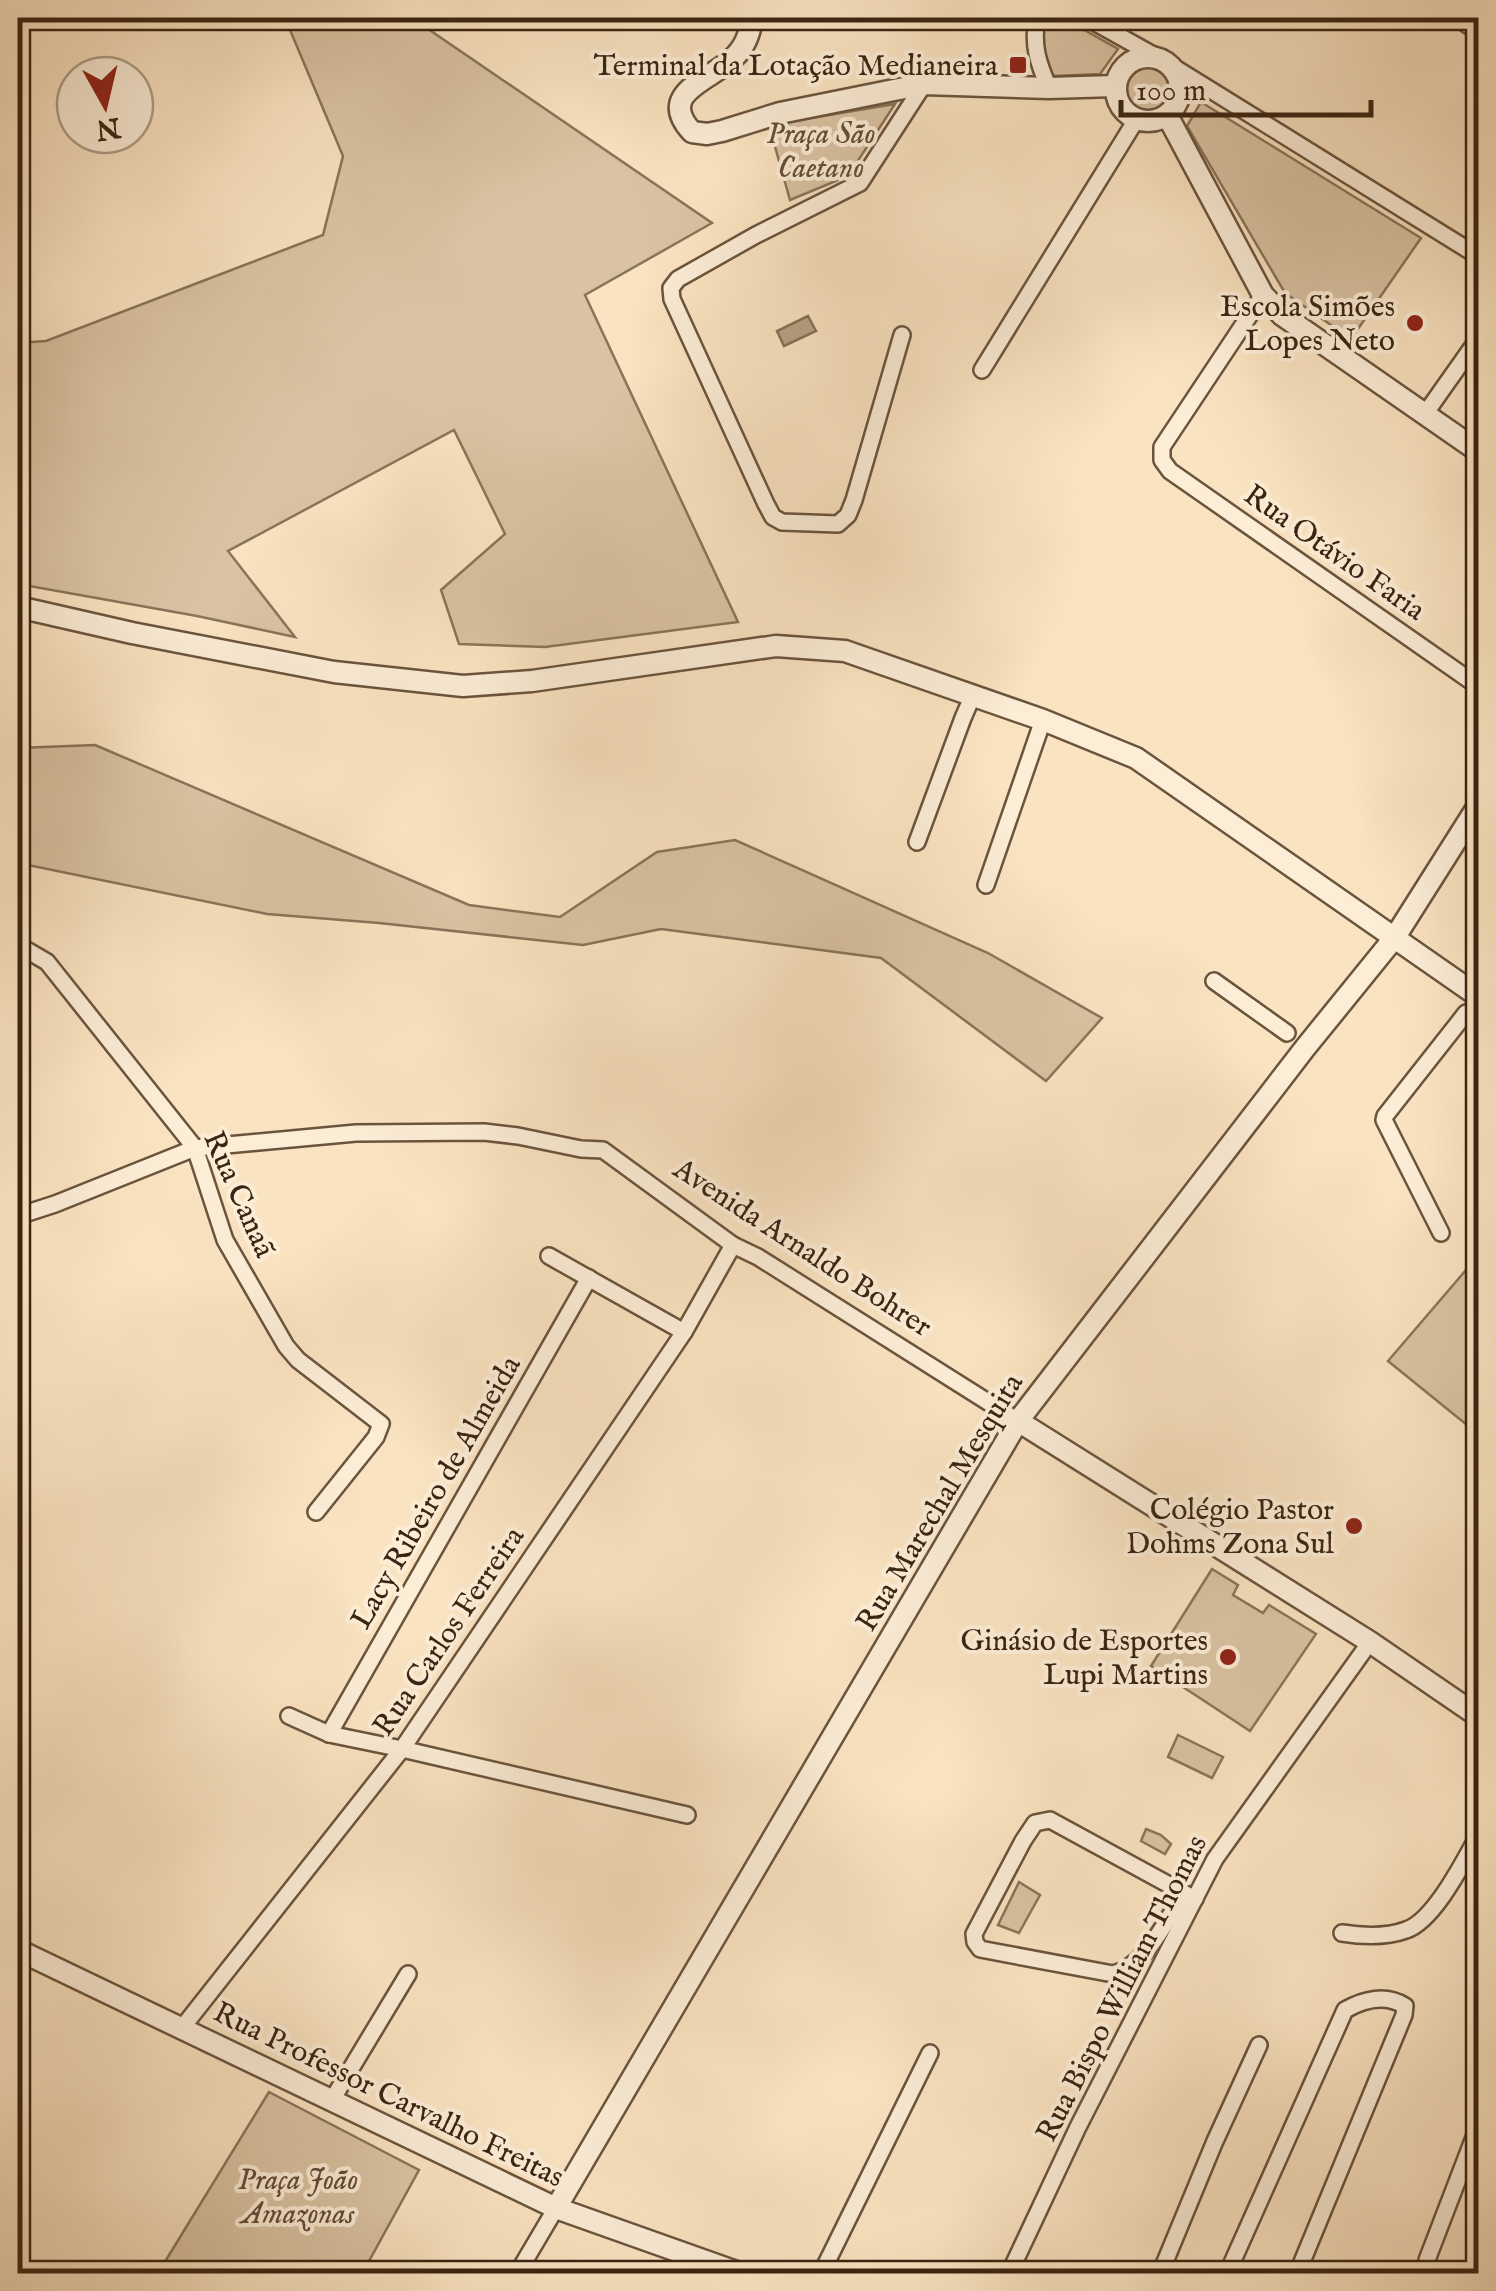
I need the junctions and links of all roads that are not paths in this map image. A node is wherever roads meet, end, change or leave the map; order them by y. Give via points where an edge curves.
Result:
1 (752, 18) edge
2 (1036, 18) edge
3 (1087, 18) edge
4 (1457, 18) edge
5 (1478, 32) edge
6 (1164, 61) junction
7 (924, 84) junction
8 (1115, 86) junction
9 (1049, 88) junction
10 (1168, 116) junction
11 (1136, 120) junction
12 (1478, 256) edge
13 (1263, 294) junction
14 (902, 335) dead end
15 (1478, 339) edge
16 (982, 370) dead end
17 (1426, 414) junction
18 (1478, 451) edge
19 (18, 608) edge
20 (1478, 686) edge
21 (973, 695) junction
22 (1043, 720) junction
23 (1478, 806) edge
24 (917, 842) dead end
25 (986, 886) dead end
26 (1396, 937) junction
27 (18, 945) edge
28 (1214, 981) dead end
29 (1472, 1004) edge
30 (1287, 1033) dead end
31 (195, 1148) junction
32 (18, 1216) edge
33 (1441, 1234) dead end
34 (733, 1245) junction
35 (549, 1256) dead end
36 (589, 1278) junction
37 (684, 1332) junction
38 (1018, 1421) junction
39 (316, 1512) dead end
40 (1370, 1642) junction
41 (289, 1716) dead end
42 (1478, 1716) edge
43 (329, 1734) junction
44 (402, 1749) junction
45 (687, 1815) dead end
46 (1478, 1836) edge
47 (1189, 1896) junction
48 (1342, 1933) dead end
49 (18, 1950) edge
50 (408, 1974) dead end
51 (182, 2028) junction
52 (1259, 2045) dead end
53 (930, 2053) dead end
54 (332, 2100) junction
55 (1478, 2127) edge
56 (556, 2208) junction
57 (1427, 2260) dead end
58 (517, 2274) edge
59 (742, 2274) edge
60 (821, 2274) edge
61 (1009, 2274) edge
62 (1160, 2274) edge
63 (1228, 2274) edge
64 (1296, 2274) edge

1 - 7 street via 745,45 732,60 680,100 692,132 722,131
2 - 9 street via 1037,62
3 - 6 street
4 - 5 street
6 - 8 street via 1132,60
6 - 10 street via 1180,88
6 - 12 street
7 - 9 street
7 - 14 street via 860,183 756,235 671,288 766,504 782,522 838,524 848,515
8 - 9 street
8 - 11 street via 1120,106
10 - 11 street
10 - 13 street
11 - 16 street
13 - 17 street via 1282,315
13 - 20 street, Rua Otávio Faria via 1162,447 1162,460
15 - 17 street
17 - 18 street
19 - 21 street via 334,672 463,686 776,646 845,651
21 - 22 street
21 - 24 street
22 - 25 street
22 - 26 street via 1136,758
23 - 26 street, Rua Marechal Mesquita
26 - 29 street
26 - 38 street, Rua Marechal Mesquita
27 - 31 street, Rua Canaã via 47,962
28 - 30 street
29 - 33 street via 1384,1116
31 - 32 street, Avenida Arnaldo Bohrer
31 - 34 street, Avenida Arnaldo Bohrer via 356,1133 484,1132 603,1150
31 - 39 street, Rua Canaã via 224,1240 286,1346 381,1424
34 - 37 street, Rua Carlos Ferreira
34 - 38 street, Avenida Arnaldo Bohrer
35 - 36 street
36 - 37 street
36 - 43 street, Lacy Ribeiro de Almeida
37 - 44 street, Rua Carlos Ferreira
38 - 40 street, Avenida Arnaldo Bohrer
38 - 56 street, Rua Marechal Mesquita
40 - 42 street, Avenida Arnaldo Bohrer
40 - 47 street, Rua Bispo William Thomas
41 - 43 street
43 - 44 street
44 - 45 street
44 - 51 street, Rua Carlos Ferreira
46 - 48 street via 1429,1914 1408,1930
47 - 47 street via 1050,1820 1034,1823 975,1942 980,1949 1113,1974 1139,1961
47 - 61 street, Rua Bispo William Thomas
49 - 51 street, Rua Professor Carvalho Freitas
50 - 54 street
51 - 54 street, Rua Professor Carvalho Freitas
52 - 62 street
53 - 60 street
54 - 56 street, Rua Professor Carvalho Freitas
55 - 57 street
56 - 58 street, Rua Marechal Mesquita
56 - 59 street, Rua Professor Carvalho Freitas
63 - 64 street via 1345,2010 1358,2002 1394,2000 1404,2006 1404,2016

